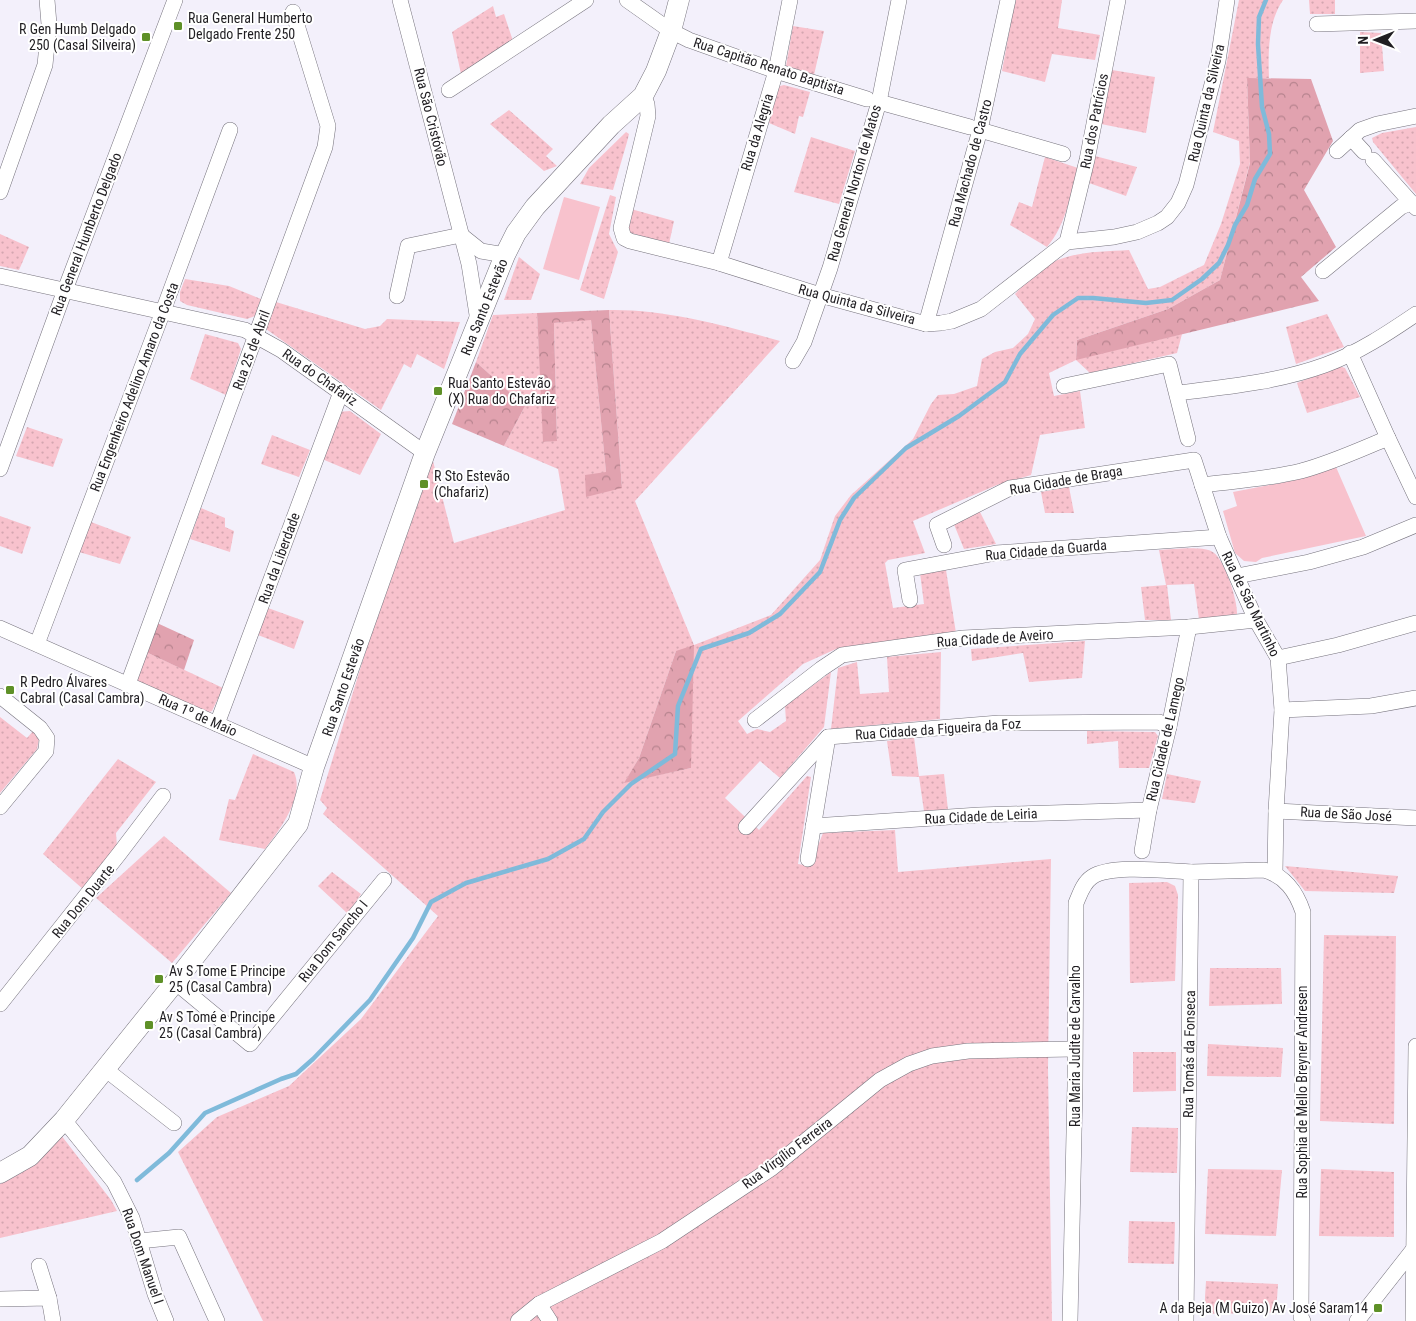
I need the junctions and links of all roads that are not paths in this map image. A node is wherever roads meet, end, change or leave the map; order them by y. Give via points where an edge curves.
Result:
1 (47, 0) edge
2 (175, 0) edge
3 (400, 0) edge
4 (586, 0) edge
5 (627, 0) edge
6 (679, 0) edge
7 (790, 0) edge
8 (899, 0) edge
9 (1008, 0) edge
10 (1118, 0) edge
11 (1227, 0) edge
12 (292, 12) dead end
13 (1416, 21) edge
14 (1317, 24) dead end
15 (671, 31) junction
16 (776, 71) junction
17 (449, 90) dead end
18 (643, 96) junction
19 (873, 100) junction
20 (1416, 116) edge
21 (975, 129) junction
22 (230, 130) dead end
23 (1351, 138) junction
24 (1337, 151) dead end
25 (1063, 154) dead end
26 (0, 192) edge
27 (1415, 206) edge
28 (461, 234) junction
29 (1067, 242) junction
30 (505, 255) junction
31 (719, 263) junction
32 (469, 264) junction
33 (1323, 271) dead end
34 (0, 276) edge
35 (496, 278) junction
36 (64, 290) junction
37 (820, 295) junction
38 (397, 296) dead end
39 (162, 312) junction
40 (1416, 314) edge
41 (478, 323) junction
42 (926, 324) junction
43 (256, 335) junction
44 (1350, 353) junction
45 (793, 361) dead end
46 (1064, 386) dead end
47 (341, 392) junction
48 (1178, 394) junction
49 (1388, 438) junction
50 (1188, 439) dead end
51 (425, 454) junction
52 (1194, 460) joint
53 (0, 469) edge
54 (1202, 485) junction
55 (1416, 497) edge
56 (1416, 525) edge
57 (1219, 537) junction
58 (944, 545) dead end
59 (1236, 576) junction
60 (910, 600) dead end
61 (1256, 620) junction
62 (1416, 623) edge
63 (1190, 627) junction
64 (0, 628) edge
65 (37, 644) junction
66 (1278, 658) junction
67 (128, 684) junction
68 (0, 696) edge
69 (1416, 698) edge
70 (1282, 710) junction
71 (756, 720) dead end
72 (218, 724) junction
73 (1169, 727) junction
74 (828, 737) junction
75 (314, 767) junction
76 (163, 796) dead end
77 (0, 807) edge
78 (1149, 810) junction
79 (1276, 811) junction
80 (1416, 818) edge
81 (813, 826) junction
82 (746, 827) dead end
83 (1142, 851) dead end
84 (808, 858) dead end
85 (1191, 872) junction
86 (1275, 873) junction
87 (384, 880) dead end
88 (175, 982) junction
89 (0, 1004) edge
90 (1416, 1046) edge
91 (1074, 1049) junction
92 (105, 1069) junction
93 (64, 1120) junction
94 (174, 1123) dead end
95 (0, 1173) edge
96 (139, 1241) junction
97 (1415, 1247) edge
98 (39, 1266) dead end
99 (49, 1298) junction
100 (0, 1299) edge
101 (539, 1304) junction
102 (53, 1321) edge
103 (166, 1321) edge
104 (217, 1321) edge
105 (518, 1321) edge
106 (550, 1321) edge
107 (1070, 1321) edge
108 (1186, 1321) edge
109 (1303, 1321) edge
110 (1357, 1321) edge
111 (1413, 1321) edge

1 - 26 street via 49,24 44,65
2 - 36 street, Rua General Humberto Delgado
3 - 28 street, Rua São Cristóvão
4 - 17 street
5 - 15 street, Rua Capitão Renato Baptista
6 - 15 street, Rua Santo Estevão
7 - 16 street, Rua da Alegria
8 - 19 street, Rua General Norton de Matos
9 - 21 street, Rua Machado de Castro
10 - 29 street, Rua dos Patrícios via 1087,160
11 - 29 street, Rua Quinta da Silveira via 1218,61 1186,185 1178,203 1167,217 1137,232
12 - 43 street, Rua 25 de Abril via 328,126 325,147
13 - 14 street
15 - 16 street, Rua Capitão Renato Baptista
15 - 18 street, Rua Santo Estevão
16 - 19 street, Rua Capitão Renato Baptista
16 - 31 street, Rua da Alegria
18 - 30 street, Rua Santo Estevão via 535,207
18 - 31 street, Rua Quinta da Silveira via 648,116 621,233 630,241
19 - 21 street, Rua Capitão Renato Baptista
19 - 37 street, Rua General Norton de Matos
20 - 23 street via 1368,126
21 - 25 street, Rua Capitão Renato Baptista
21 - 42 street, Rua Machado de Castro
22 - 39 street, Rua Engenheiro Adelino Amaro da Costa
23 - 24 street
23 - 27 street
27 - 33 street via 1401,207
28 - 30 street via 481,251
28 - 32 street, Rua São Cristóvão
28 - 38 street via 408,246
29 - 42 street, Rua Quinta da Silveira via 981,309 952,321
30 - 35 street, Rua Santo Estevão
31 - 37 street, Rua Quinta da Silveira
32 - 35 street via 480,274
32 - 41 street, Rua São Cristóvão
34 - 36 street, Rua do Chafariz
35 - 41 street, Rua Santo Estevão
36 - 39 street, Rua do Chafariz
36 - 53 street, Rua General Humberto Delgado
37 - 42 street, Rua Quinta da Silveira
37 - 45 street, Rua General Norton de Matos via 804,342
39 - 43 street, Rua do Chafariz
39 - 65 street, Rua Engenheiro Adelino Amaro da Costa
40 - 44 street
41 - 51 street, Rua Santo Estevão
43 - 47 street, Rua do Chafariz
43 - 67 street, Rua 25 de Abril
44 - 48 street via 1326,365 1282,377
44 - 49 street
46 - 48 street via 1170,364
47 - 51 street, Rua do Chafariz
47 - 72 street, Rua da Liberdade
48 - 50 street
49 - 54 street via 1322,465 1266,478
49 - 55 street
51 - 75 street, Rua Santo Estevão
52 - 54 street, Rua de São Martinho
52 - 58 street, Rua Cidade de Braga via 1010,488 937,524
54 - 57 street, Rua de São Martinho
56 - 59 street via 1363,547 1309,562
57 - 59 street, Rua de São Martinho
57 - 60 street, Rua Cidade da Guarda via 996,553 905,570
59 - 61 street, Rua de São Martinho
61 - 63 street, Rua Cidade de Aveiro
61 - 66 street, Rua de São Martinho
62 - 66 street
63 - 71 street, Rua Cidade de Aveiro via 963,638 842,655
63 - 73 street, Rua Cidade de Lamego
64 - 65 street, Rua 1º de Maio
65 - 67 street, Rua 1º de Maio
66 - 70 street, Rua de São Martinho
67 - 72 street, Rua 1º de Maio
68 - 77 street via 40,728 47,738 46,751
69 - 70 street via 1371,706
70 - 79 street, Rua de São Martinho
72 - 75 street, Rua 1º de Maio
73 - 74 street, Rua Cidade da Figueira da Foz via 1158,722 999,722
73 - 78 street, Rua Cidade de Lamego
74 - 81 street
74 - 82 street
75 - 88 street, Rua Santo Estevão via 298,824
76 - 89 street, Rua Dom Duarte
78 - 81 street, Rua Cidade de Leiria via 979,815
78 - 83 street, Rua Cidade de Lamego
79 - 80 street, Rua de São José
79 - 86 street, Rua de São Martinho
81 - 84 street
85 - 86 street via 1264,870
85 - 91 street, Rua Maria Judite de Carvalho via 1107,870 1091,877 1082,888 1076,903
85 - 108 street, Rua Tomás da Fonseca
86 - 109 street, Rua Sophia de Mello Breyner Andresen via 1290,886 1304,912
87 - 88 street, Rua Dom Sancho I via 250,1044
88 - 92 street, Rua Santo Estevão
90 - 97 street
91 - 101 street, Rua Virgílio Ferreira via 968,1051 932,1056 909,1064 880,1080 772,1168 662,1241
91 - 107 street, Rua Maria Judite de Carvalho
92 - 93 street, Rua Santo Estevão
92 - 94 street
93 - 95 street, Rua Santo Estevão via 30,1156
93 - 96 street, Rua Dom Manuel I via 114,1182 132,1218
96 - 103 street, Rua Dom Manuel I
96 - 104 street via 179,1237
97 - 110 street
97 - 111 street
98 - 99 street
99 - 100 street
99 - 102 street
101 - 105 street, Rua Virgílio Ferreira
101 - 106 street

